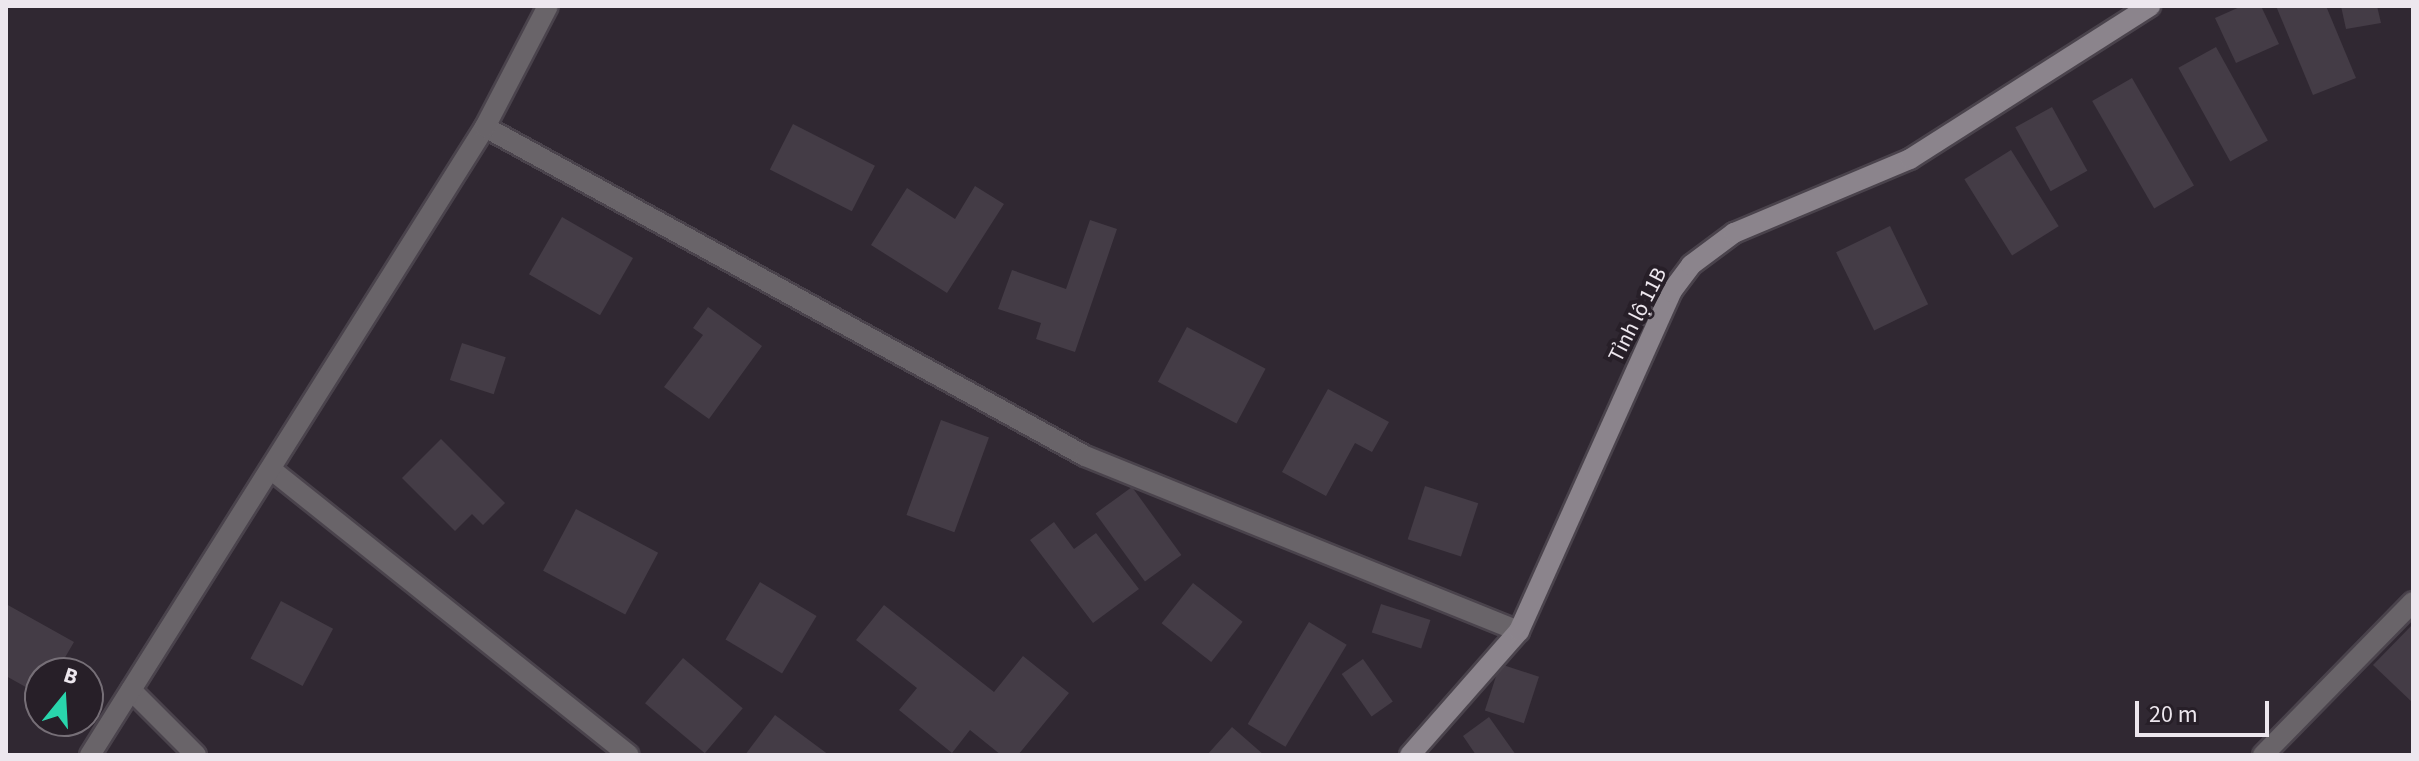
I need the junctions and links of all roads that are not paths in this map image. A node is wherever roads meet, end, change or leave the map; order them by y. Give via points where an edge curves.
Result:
1 (548, 6) edge
2 (2125, 6) edge
3 (2150, 6) edge
4 (2121, 27) junction
5 (485, 127) junction
6 (273, 471) junction
7 (2413, 602) edge
8 (1519, 631) junction
9 (131, 690) junction
10 (90, 755) edge
11 (196, 755) edge
12 (629, 755) edge
13 (1410, 755) edge
14 (2263, 755) edge

1 - 5 street
2 - 4 street
3 - 4 main road, Tỉnh lộ 11B
4 - 8 main road, Tỉnh lộ 11B via 1910,159 1734,233 1691,265 1671,292
5 - 6 street
5 - 8 street via 1085,456
6 - 9 street
6 - 12 street
7 - 14 street
8 - 13 main road, Tỉnh lộ 11B
9 - 10 street
9 - 11 street

